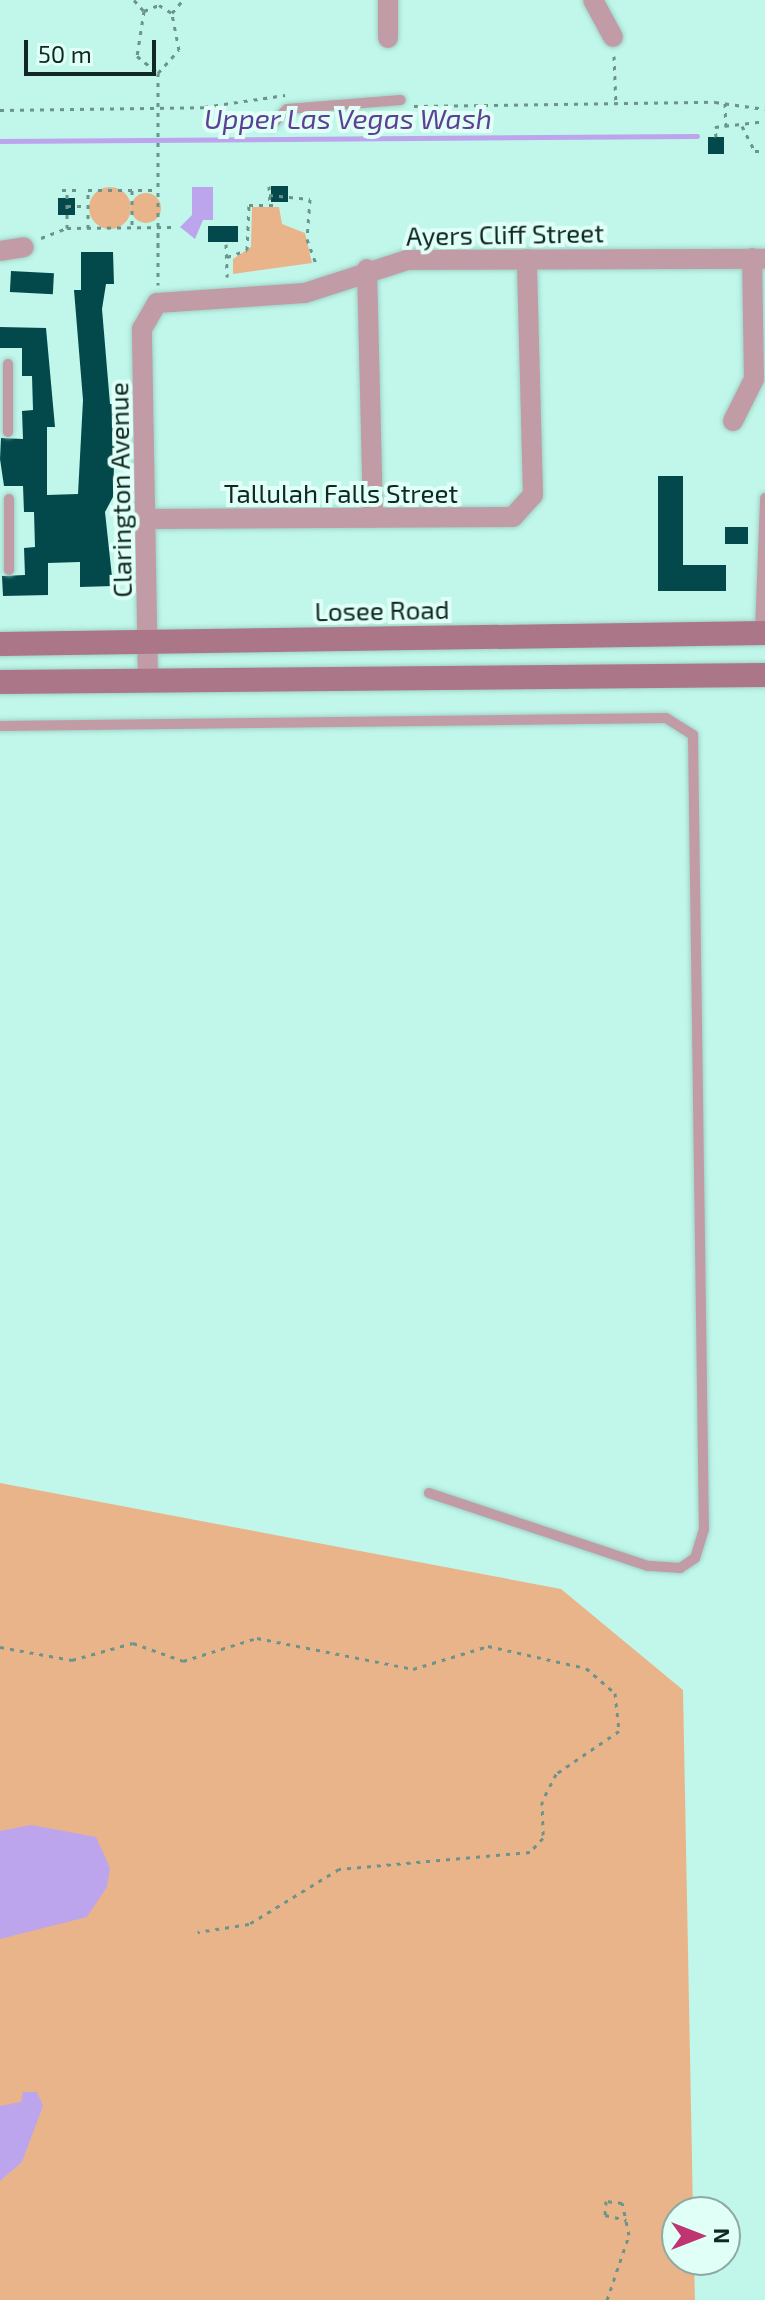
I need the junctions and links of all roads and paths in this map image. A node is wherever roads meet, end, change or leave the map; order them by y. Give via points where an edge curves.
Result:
1 (134, 0) edge
2 (183, 0) edge
3 (388, 0) edge
4 (593, 0) edge
5 (144, 11) junction
6 (172, 13) junction
7 (613, 37) joint
8 (388, 38) dead end
9 (158, 73) junction
10 (401, 100) dead end
11 (725, 103) dead end
12 (616, 105) dead end
13 (765, 121) edge
14 (271, 126) dead end
15 (742, 126) junction
16 (726, 127) junction
17 (716, 137) dead end
18 (765, 151) edge
19 (269, 186) dead end
20 (82, 190) dead end
21 (132, 190) junction
22 (158, 190) junction
23 (269, 195) junction
24 (270, 205) junction
25 (279, 205) dead end
26 (67, 206) junction
27 (88, 206) junction
28 (159, 227) junction
29 (171, 227) dead end
30 (67, 228) junction
31 (88, 228) junction
32 (132, 228) junction
33 (226, 244) dead end
34 (24, 247) joint
35 (0, 251) edge
36 (227, 257) junction
37 (758, 258) edge
38 (527, 259) junction
39 (316, 264) dead end
40 (367, 269) junction
41 (227, 277) dead end
42 (157, 303) junction
43 (8, 364) dead end
44 (4, 399) edge
45 (733, 421) dead end
46 (8, 432) dead end
47 (765, 498) edge
48 (9, 499) dead end
49 (373, 518) junction
50 (147, 519) junction
51 (4, 536) edge
52 (9, 570) dead end
53 (763, 633) edge
54 (147, 641) junction
55 (0, 644) edge
56 (765, 675) edge
57 (148, 680) junction
58 (0, 682) edge
59 (0, 726) edge
60 (429, 1493) dead end
61 (0, 1647) edge
62 (198, 1932) dead end
63 (626, 2220) junction
64 (607, 2300) edge

1 - 5 path
2 - 6 path
3 - 8 street
4 - 7 street
5 - 6 path via 159,5
5 - 9 path via 137,56
6 - 9 path via 179,50
7 - 12 path
9 - 22 path
10 - 14 lane via 287,109
11 - 16 path
13 - 15 path
15 - 16 path
15 - 18 path via 755,151
16 - 17 path via 715,127
19 - 23 path
20 - 26 path via 65,190
21 - 22 path
21 - 27 path via 88,190
21 - 32 path
22 - 28 path
23 - 24 path
23 - 39 path via 310,199 307,239
24 - 25 path
24 - 36 path via 249,205 247,250
26 - 27 path
26 - 30 path
27 - 31 path
28 - 29 path
28 - 32 path
28 - 42 path
30 - 31 path
30 - 34 path
31 - 32 path
33 - 36 path
34 - 35 street
36 - 41 path
37 - 38 street, Ayers Cliff Street
37 - 45 street via 754,379
38 - 40 street, Ayers Cliff Street via 407,260
38 - 49 street, Tallulah Falls Street via 529,503 499,521
40 - 42 street, Ayers Cliff Street via 305,293
40 - 49 street
42 - 50 street, Clarington Avenue via 142,329
43 - 44 lane
44 - 46 lane
47 - 53 lane
48 - 51 lane
49 - 50 street, Tallulah Falls Street
50 - 54 street, Clarington Avenue
51 - 52 lane
53 - 54 main road, Losee Road
54 - 55 main road, Losee Road
54 - 57 street, Clarington Avenue
56 - 57 main road
57 - 58 main road
59 - 60 lane via 666,718 693,735 704,1529 695,1558 680,1568 648,1566
61 - 62 path via 72,1660 133,1643 183,1661 257,1638 413,1669 488,1646 586,1668 615,1693 619,1731 556,1774 542,1801 543,1838 530,1852 339,1869 249,1924
63 - 63 path via 622,2203 606,2201 605,2215
63 - 64 path via 628,2254

